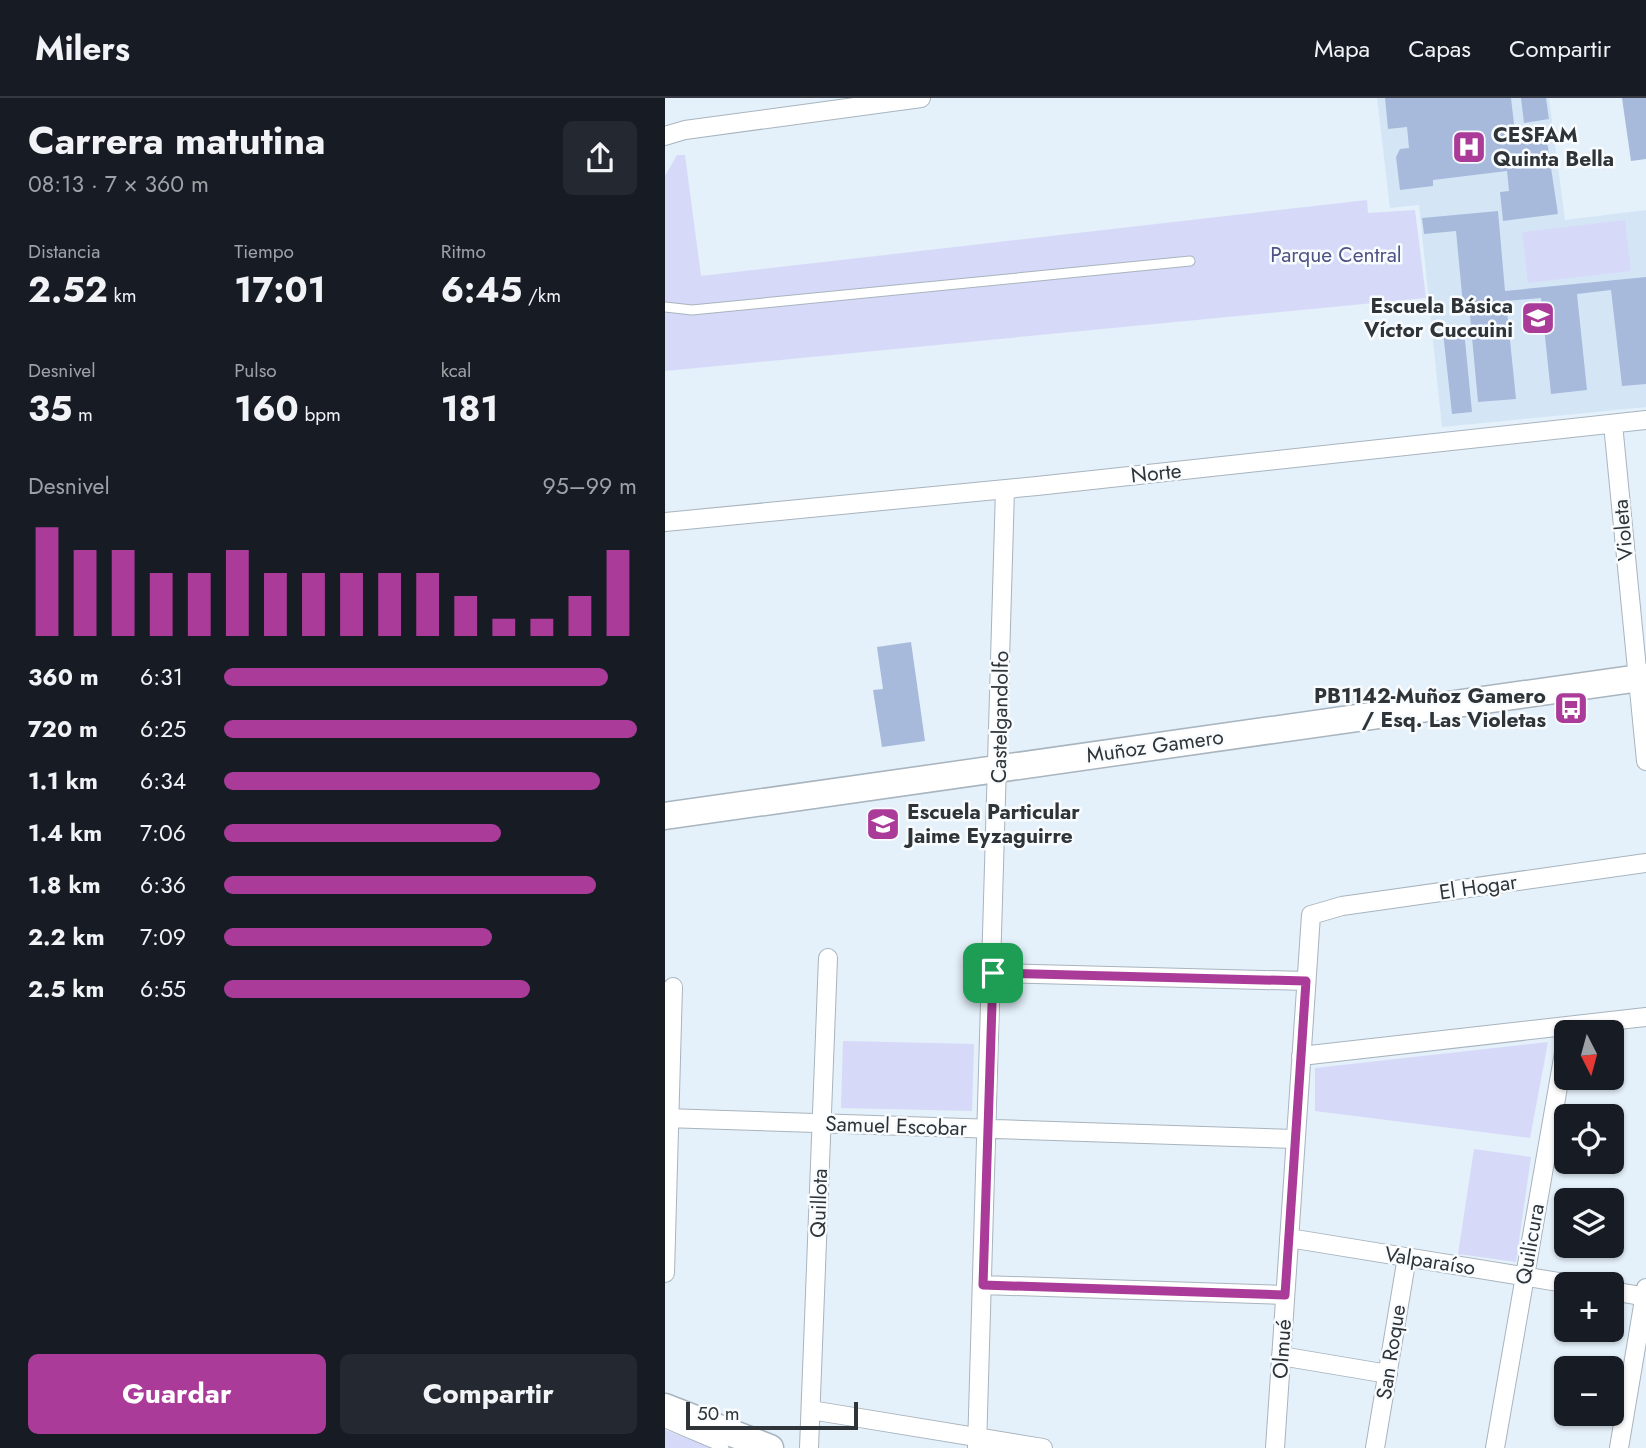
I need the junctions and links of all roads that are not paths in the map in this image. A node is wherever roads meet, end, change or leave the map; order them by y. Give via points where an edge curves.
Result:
1 (921, 98) edge
2 (665, 136) edge
3 (1190, 261) dead end
4 (665, 307) edge
5 (1646, 420) edge
6 (1613, 424) junction
7 (1005, 489) junction
8 (665, 522) edge
9 (1641, 677) edge
10 (1646, 761) edge
11 (1000, 768) junction
12 (665, 816) edge
13 (1646, 863) edge
14 (1311, 915) joint
15 (828, 958) dead end
16 (993, 973) junction
17 (1306, 981) junction
18 (673, 988) dead end
19 (1646, 1017) edge
20 (1624, 1022) edge
21 (1554, 1034) edge
22 (1301, 1056) junction
23 (1558, 1090) edge
24 (668, 1118) edge
25 (823, 1123) junction
26 (988, 1129) junction
27 (1296, 1139) junction
28 (1289, 1238) junction
29 (1407, 1257) junction
30 (665, 1273) edge
31 (1525, 1277) junction
32 (1554, 1281) edge
33 (983, 1285) junction
34 (1624, 1292) edge
35 (1646, 1294) edge
36 (1285, 1295) junction
37 (1281, 1356) junction
38 (1388, 1374) junction
39 (665, 1407) edge
40 (811, 1410) junction
41 (665, 1423) edge
42 (978, 1442) edge
43 (724, 1448) edge
44 (770, 1448) edge
45 (809, 1448) edge
46 (1043, 1448) edge
47 (1275, 1448) edge
48 (1375, 1448) edge
49 (1495, 1448) edge
50 (1619, 1448) edge

1 - 2 street
3 - 4 lane via 692,310
5 - 6 street, Norte
6 - 7 street, Norte
6 - 9 street, Violeta
7 - 8 street, Norte
7 - 11 street, Castelgandolfo
9 - 10 street, Violeta
9 - 11 street, Muñoz Gamero
11 - 12 street, Muñoz Gamero
11 - 16 street, Castelgandolfo
13 - 14 street, El Hogar via 1342,906
14 - 17 street, Olmué
15 - 25 street, Quillota
16 - 17 street
16 - 26 street, Castelgandolfo
17 - 22 street, Olmué
18 - 24 street
19 - 20 street
21 - 22 street
22 - 27 street, Olmué
23 - 31 street, Quilicura
24 - 25 street, Samuel Escobar
24 - 30 street
25 - 26 street, Samuel Escobar
25 - 40 street, Quillota
26 - 27 street, Samuel Escobar
26 - 33 street, Castelgandolfo
27 - 28 street, Olmué
28 - 29 street, Valparaíso
28 - 36 street, Olmué
29 - 31 street, Valparaíso
29 - 38 street, San Roque
31 - 32 street, Valparaíso
31 - 49 street, Quilicura
33 - 36 street
33 - 42 street, Castelgandolfo
34 - 35 street
35 - 50 street
36 - 37 street, Olmué
37 - 38 street
37 - 47 street, Olmué
38 - 48 street, San Roque
39 - 44 street
40 - 42 street
40 - 45 street, Quillota
41 - 43 lane
42 - 46 street

